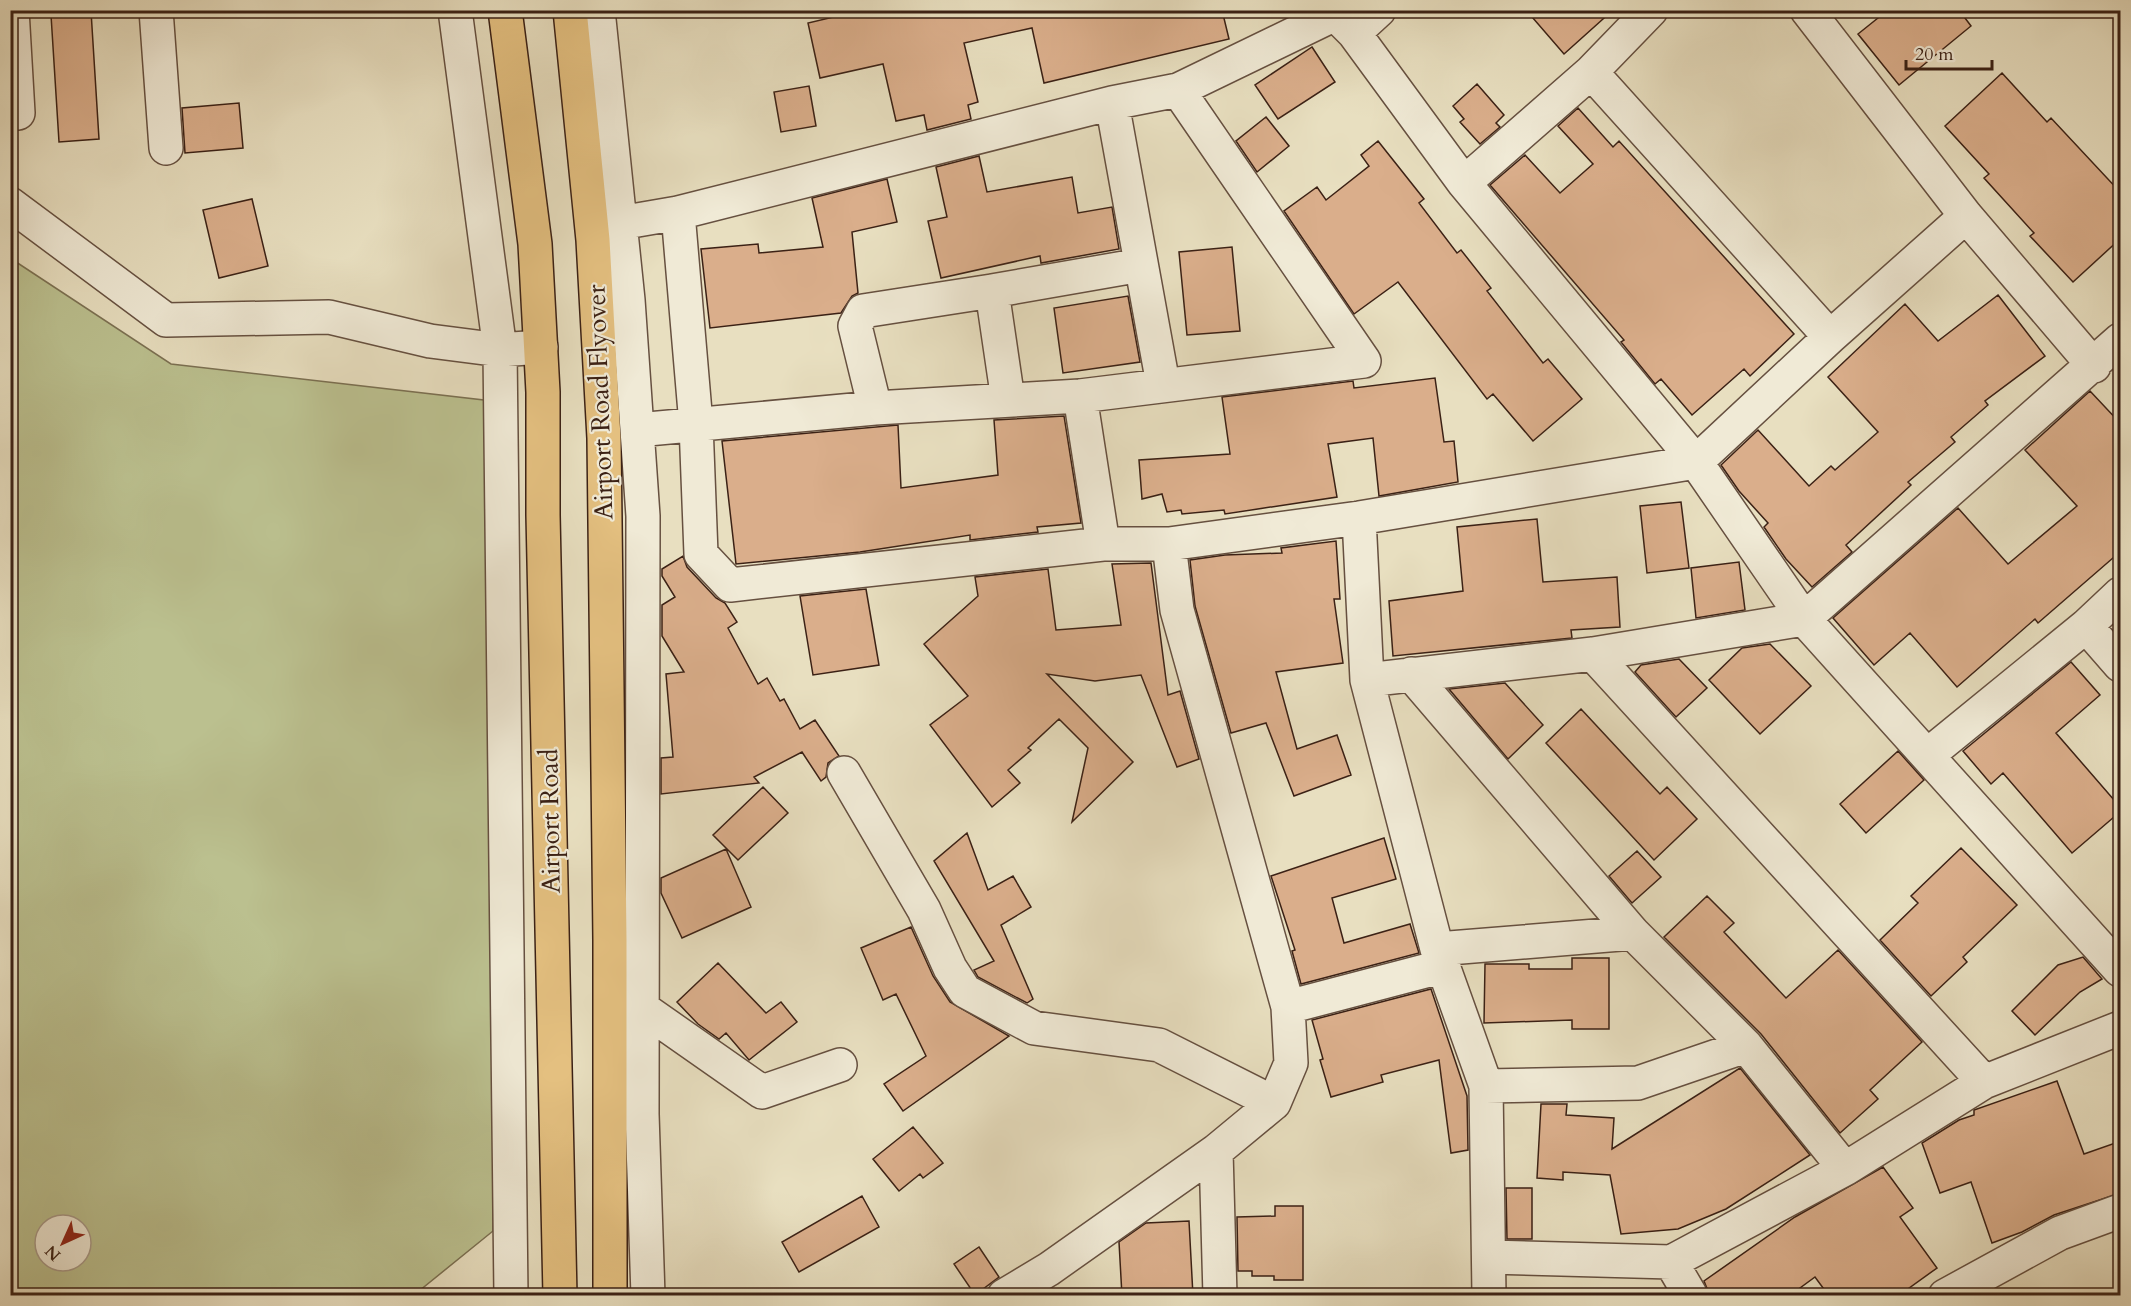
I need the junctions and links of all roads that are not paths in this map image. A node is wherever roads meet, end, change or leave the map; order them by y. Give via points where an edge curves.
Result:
1 (12, 10) edge
2 (156, 10) edge
3 (456, 10) edge
4 (505, 10) edge
5 (570, 10) edge
6 (598, 10) edge
7 (1379, 10) edge
8 (1651, 10) edge
9 (1807, 10) edge
10 (1339, 19) edge
11 (1591, 72) junction
12 (1178, 90) junction
13 (1112, 103) junction
14 (18, 113) dead end
15 (166, 148) dead end
16 (1464, 183) junction
17 (10, 204) edge
18 (678, 213) junction
19 (1966, 216) junction
20 (620, 223) junction
21 (1141, 265) junction
22 (992, 291) junction
23 (1830, 337) junction
24 (2121, 340) edge
25 (541, 347) junction
26 (500, 350) junction
27 (2094, 366) junction
28 (1163, 384) junction
29 (1080, 396) junction
30 (1008, 400) junction
31 (875, 408) junction
32 (696, 424) junction
33 (637, 430) junction
34 (1696, 462) junction
35 (1359, 518) junction
36 (1103, 544) junction
37 (1169, 544) junction
38 (2121, 594) edge
39 (1804, 619) junction
40 (2086, 626) junction
41 (1593, 654) junction
42 (2121, 665) edge
43 (1411, 674) junction
44 (1366, 680) junction
45 (1929, 754) junction
46 (844, 773) dead end
47 (609, 794) junction
48 (642, 795) junction
49 (1633, 933) junction
50 (1440, 957) junction
51 (2121, 970) edge
52 (1288, 1007) junction
53 (642, 1008) junction
54 (2121, 1028) edge
55 (1746, 1046) junction
56 (840, 1065) dead end
57 (1984, 1082) junction
58 (1486, 1086) junction
59 (1274, 1103) junction
60 (1216, 1151) junction
61 (1845, 1169) junction
62 (2121, 1211) edge
63 (1489, 1257) junction
64 (1671, 1262) junction
65 (1050, 1282) edge
66 (1986, 1286) edge
67 (511, 1296) edge
68 (560, 1296) edge
69 (610, 1296) edge
70 (648, 1296) edge
71 (1004, 1296) edge
72 (1220, 1296) edge
73 (1489, 1296) edge
74 (1691, 1296) edge
75 (1945, 1296) edge

1 - 14 street
2 - 15 street
3 - 26 street
4 - 25 main road via 535,244
5 - 47 main road, Airport Road Flyover via 593,240 604,438
6 - 20 street
7 - 10 street
8 - 11 street
9 - 19 street
10 - 12 street
10 - 16 street
11 - 16 street
11 - 23 street
12 - 13 street
12 - 28 street via 1364,361
13 - 18 street
13 - 21 street
16 - 34 street
17 - 26 street via 166,320 329,317 430,341
18 - 20 street
18 - 32 street
19 - 23 street
19 - 27 street
20 - 33 street
21 - 22 street
21 - 28 street
22 - 30 street
22 - 31 street via 863,311 855,326
23 - 34 street
24 - 27 street
25 - 26 street
25 - 68 main road, Airport Road
26 - 67 street
27 - 39 street
28 - 29 street
29 - 30 street
29 - 36 street
30 - 31 street
31 - 32 street
32 - 33 street
32 - 36 street via 701,554 729,585
33 - 48 street via 643,516
34 - 35 street
34 - 39 street
35 - 37 street
35 - 44 street
36 - 37 street
37 - 52 street via 1177,610
38 - 40 street
39 - 41 street
39 - 45 street
40 - 42 street
40 - 45 street
41 - 43 street
41 - 57 street
43 - 44 street
43 - 49 street
44 - 50 street
45 - 51 street
46 - 59 street via 924,910 965,991 1034,1028 1159,1045
47 - 48 street
47 - 69 main road, Airport Road Flyover
48 - 53 street
49 - 50 street
49 - 55 street
50 - 52 street
50 - 58 street
52 - 59 street via 1291,1063
53 - 56 street via 762,1092
53 - 70 street
54 - 57 street
55 - 58 street via 1638,1083
55 - 61 street
57 - 61 street
58 - 63 street
59 - 60 street
60 - 65 street
60 - 72 street
61 - 64 street
62 - 66 street via 2060,1233
63 - 64 street
63 - 73 street
64 - 74 street
65 - 71 street
66 - 75 street

